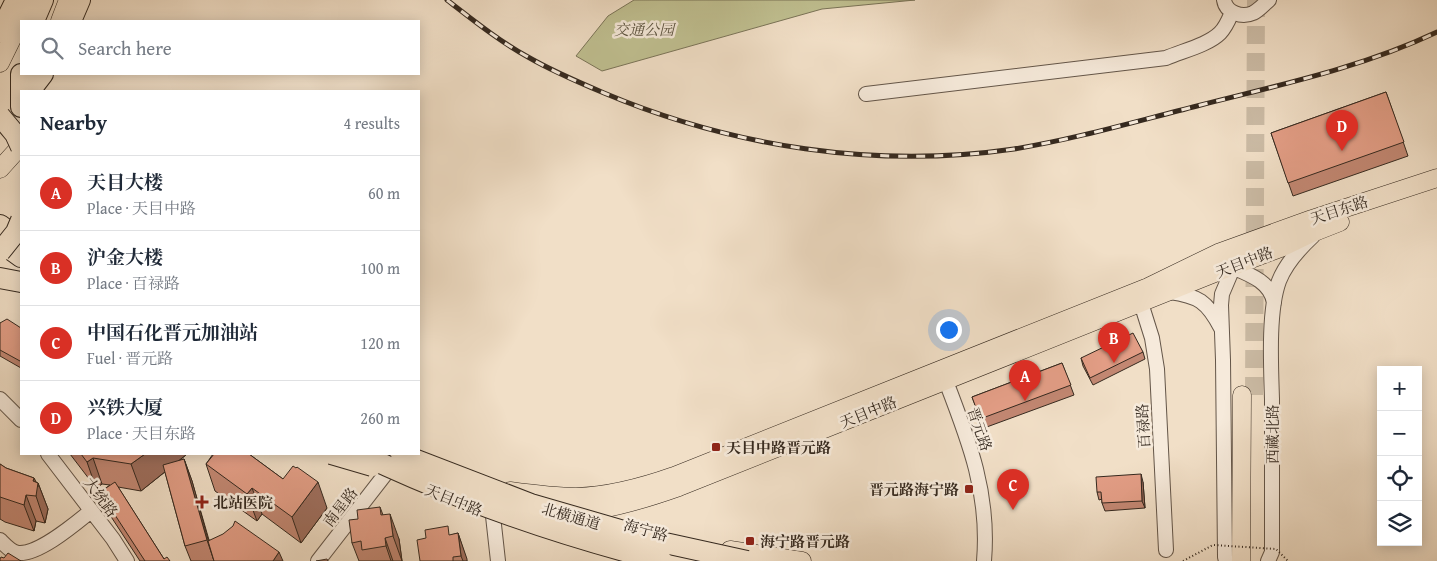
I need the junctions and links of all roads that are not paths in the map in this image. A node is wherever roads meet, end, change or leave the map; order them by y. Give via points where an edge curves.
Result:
1 (16, 0) edge
2 (31, 0) edge
3 (43, 0) edge
4 (80, 0) edge
5 (1224, 0) edge
6 (1268, 0) edge
7 (1232, 12) junction
8 (65, 14) edge
9 (21, 20) edge
10 (34, 20) edge
11 (20, 22) edge
12 (0, 32) edge
13 (0, 63) edge
14 (21, 75) edge
15 (43, 75) edge
16 (44, 75) edge
17 (21, 90) edge
18 (31, 90) edge
19 (39, 90) edge
20 (866, 94) dead end
21 (20, 101) edge
22 (0, 116) edge
23 (0, 120) edge
24 (20, 144) edge
25 (20, 145) edge
26 (0, 169) edge
27 (1437, 178) edge
28 (1437, 190) edge
29 (0, 217) edge
30 (20, 222) edge
31 (0, 224) edge
32 (1321, 229) junction
33 (20, 232) edge
34 (20, 239) edge
35 (0, 242) edge
36 (1243, 244) junction
37 (0, 248) edge
38 (0, 252) edge
39 (20, 256) edge
40 (1210, 256) junction
41 (20, 262) edge
42 (1233, 267) junction
43 (1253, 276) junction
44 (0, 278) edge
45 (20, 282) edge
46 (1224, 289) junction
47 (1170, 292) junction
48 (1140, 303) junction
49 (1274, 306) junction
50 (1222, 330) junction
51 (943, 374) junction
52 (0, 399) edge
53 (20, 416) edge
54 (49, 455) edge
55 (341, 455) edge
56 (358, 455) edge
57 (367, 455) edge
58 (404, 461) edge
59 (492, 489) junction
60 (92, 511) junction
61 (582, 512) junction
62 (493, 516) junction
63 (0, 540) edge
64 (1166, 550) dead end
65 (6, 556) edge
66 (127, 561) edge
67 (318, 561) edge
68 (498, 561) edge
69 (646, 561) edge
70 (662, 561) edge
71 (747, 561) edge
72 (802, 561) edge
73 (984, 561) edge
74 (1226, 561) edge
75 (1242, 561) edge
76 (1254, 561) edge
77 (1268, 561) edge

1 - 12 highway
2 - 9 main road
3 - 10 highway
4 - 8 highway
5 - 7 street
6 - 7 street via 1246,15
7 - 20 street via 1220,33 1210,40 1166,58
11 - 13 main road
14 - 17 highway
15 - 18 highway
16 - 19 main road
21 - 23 highway
22 - 25 highway, bridge
24 - 26 main road
27 - 36 main road, 天目东路
28 - 32 main road, 天目东路
29 - 33 main road
30 - 38 highway, bridge
31 - 34 highway
32 - 42 main road, 天目中路
32 - 49 street, 西藏北路 via 1288,264 1278,283
35 - 39 highway
36 - 40 main road, 天目中路
36 - 42 street
37 - 41 main road
40 - 42 street, 西藏北路
40 - 51 main road, 天目中路 via 1155,284
42 - 43 street, 西藏北路
42 - 46 street
42 - 47 main road, 天目中路
43 - 46 street via 1237,277
43 - 49 street, 西藏北路 via 1269,288
44 - 45 highway
46 - 50 street
47 - 48 main road, 天目中路
47 - 50 street via 1202,301
48 - 51 main road, 天目中路
48 - 64 street, 百禄路 via 1152,338 1157,369
49 - 77 street, 西藏北路 via 1271,359 1272,552
50 - 74 street
51 - 59 main road, 天目中路 via 638,487 605,495 576,497
51 - 61 main road, 天目中路 via 660,494
51 - 73 street, 晋元路 via 981,485 985,515
52 - 53 street
54 - 60 street, 大统路
55 - 58 highway, bridge
56 - 58 main road, 天目中路
57 - 58 highway, 北横通道, bridge
58 - 59 main road, 天目中路
58 - 62 main road, 天目中路 via 454,502
58 - 67 street, 南星路
58 - 70 highway, 北横通道, bridge via 525,522
58 - 71 highway, 北横通道, bridge via 576,518 673,545
59 - 61 main road, 海宁路
59 - 62 street
60 - 65 street via 40,546
60 - 66 street, 大统路
61 - 62 main road, 天目中路
61 - 72 main road, 海宁路 via 704,544
62 - 68 street
62 - 69 main road, 海宁路
63 - 65 street
75 - 76 main road, 西藏北路 via 1248,395

